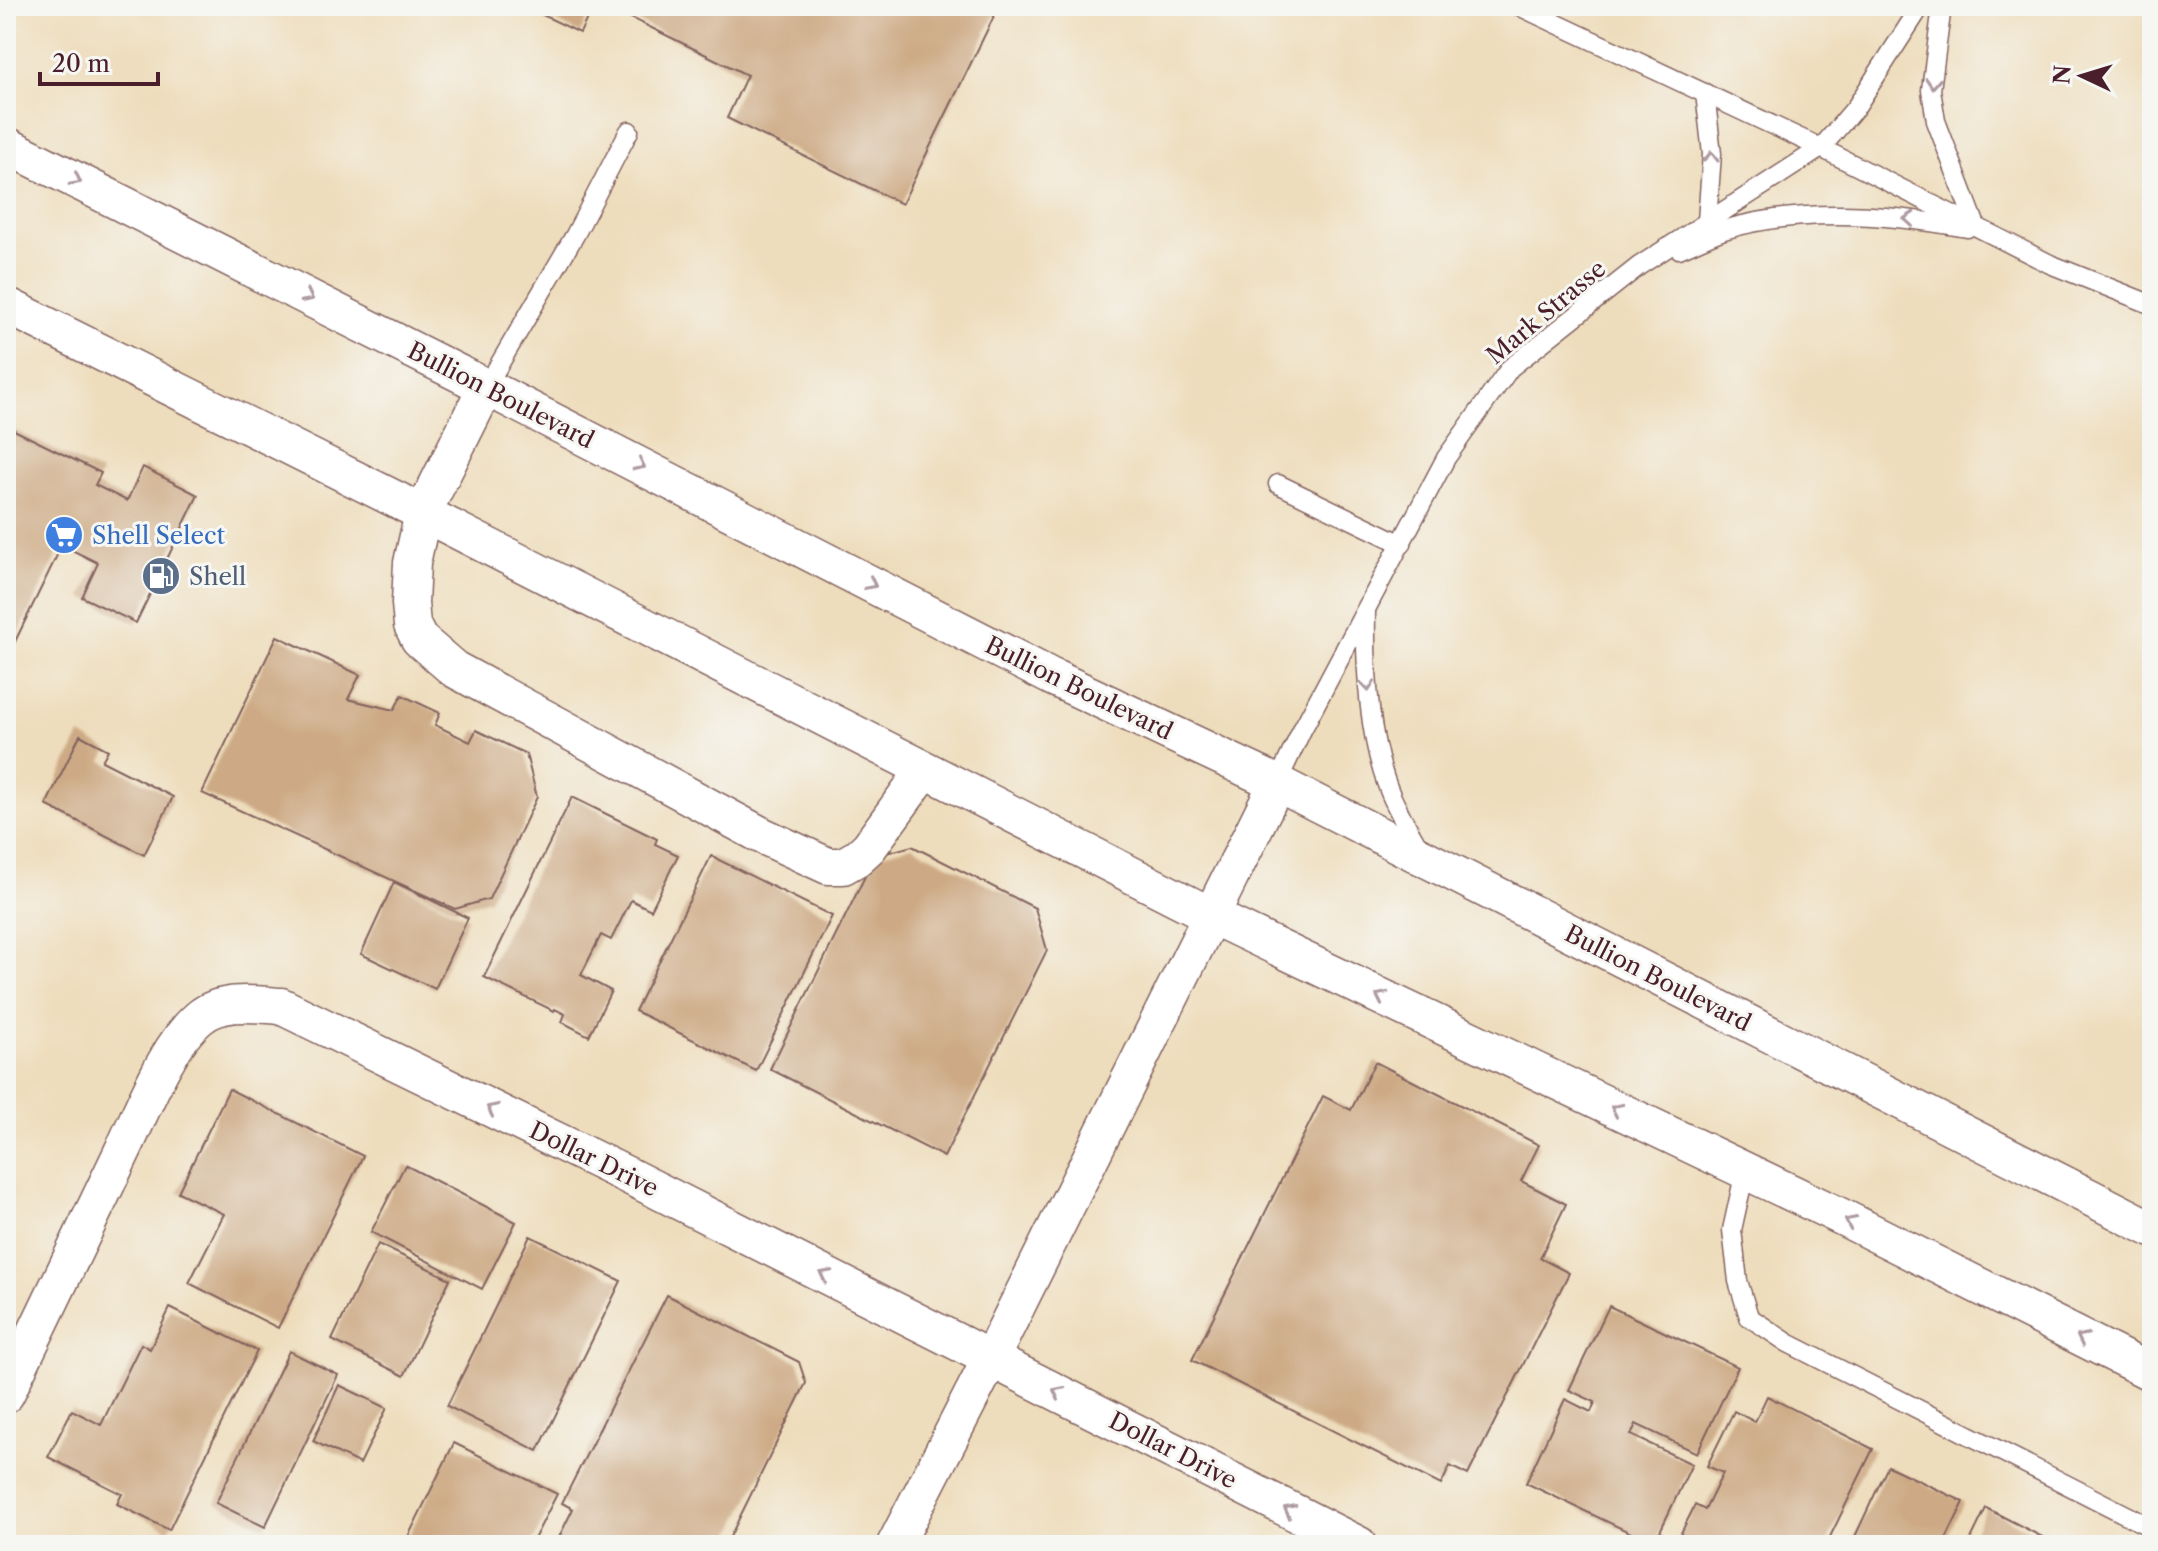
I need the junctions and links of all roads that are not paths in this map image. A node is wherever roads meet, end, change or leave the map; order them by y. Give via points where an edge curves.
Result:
1 (1519, 6) edge
2 (1921, 6) edge
3 (1942, 6) edge
4 (1705, 93) junction
5 (629, 131) dead end
6 (6, 145) edge
7 (1821, 148) junction
8 (1707, 221) junction
9 (1981, 228) junction
10 (1639, 266) junction
11 (2150, 304) edge
12 (6, 305) edge
13 (486, 387) junction
14 (1278, 484) dead end
15 (423, 513) junction
16 (1402, 544) junction
17 (1366, 608) junction
18 (924, 771) junction
19 (1277, 783) junction
20 (1425, 860) junction
21 (1210, 915) junction
22 (1745, 1171) junction
23 (2152, 1229) edge
24 (991, 1358) junction
25 (2152, 1373) edge
26 (6, 1394) edge
27 (2152, 1528) edge
28 (895, 1545) edge
29 (1359, 1545) edge

1 - 4 lane
2 - 7 lane, Mark Strasse via 1856,107
3 -> 9 lane via 1931,90 1936,121
4 - 7 lane
8 -> 4 lane via 1712,154
5 - 13 lane
6 -> 13 street, Bullion Boulevard
7 - 8 lane, Mark Strasse
7 - 9 lane
8 - 10 lane, Mark Strasse
9 -> 10 lane via 1858,215 1796,217 1725,230
9 - 11 lane via 2050,264
10 - 16 lane, Mark Strasse via 1510,368 1446,458
12 - 15 street
13 - 15 street
13 -> 19 street, Bullion Boulevard via 1052,677
14 - 16 lane
15 - 18 street
15 - 18 street via 410,603 419,639 454,669 761,835 828,866 843,866 869,847
16 - 17 lane, Mark Strasse
17 - 19 lane, Mark Strasse
17 -> 20 lane via 1365,655 1380,755 1389,790
18 - 21 street
19 - 20 street, Bullion Boulevard
19 - 21 street
20 - 23 street, Bullion Boulevard
22 -> 21 street
21 - 24 street
25 -> 22 street
22 - 27 lane via 1732,1230 1749,1317 1788,1343
24 -> 26 street, Dollar Drive via 281,1006 242,1003 200,1016 178,1040
24 - 28 street
29 -> 24 street, Dollar Drive

